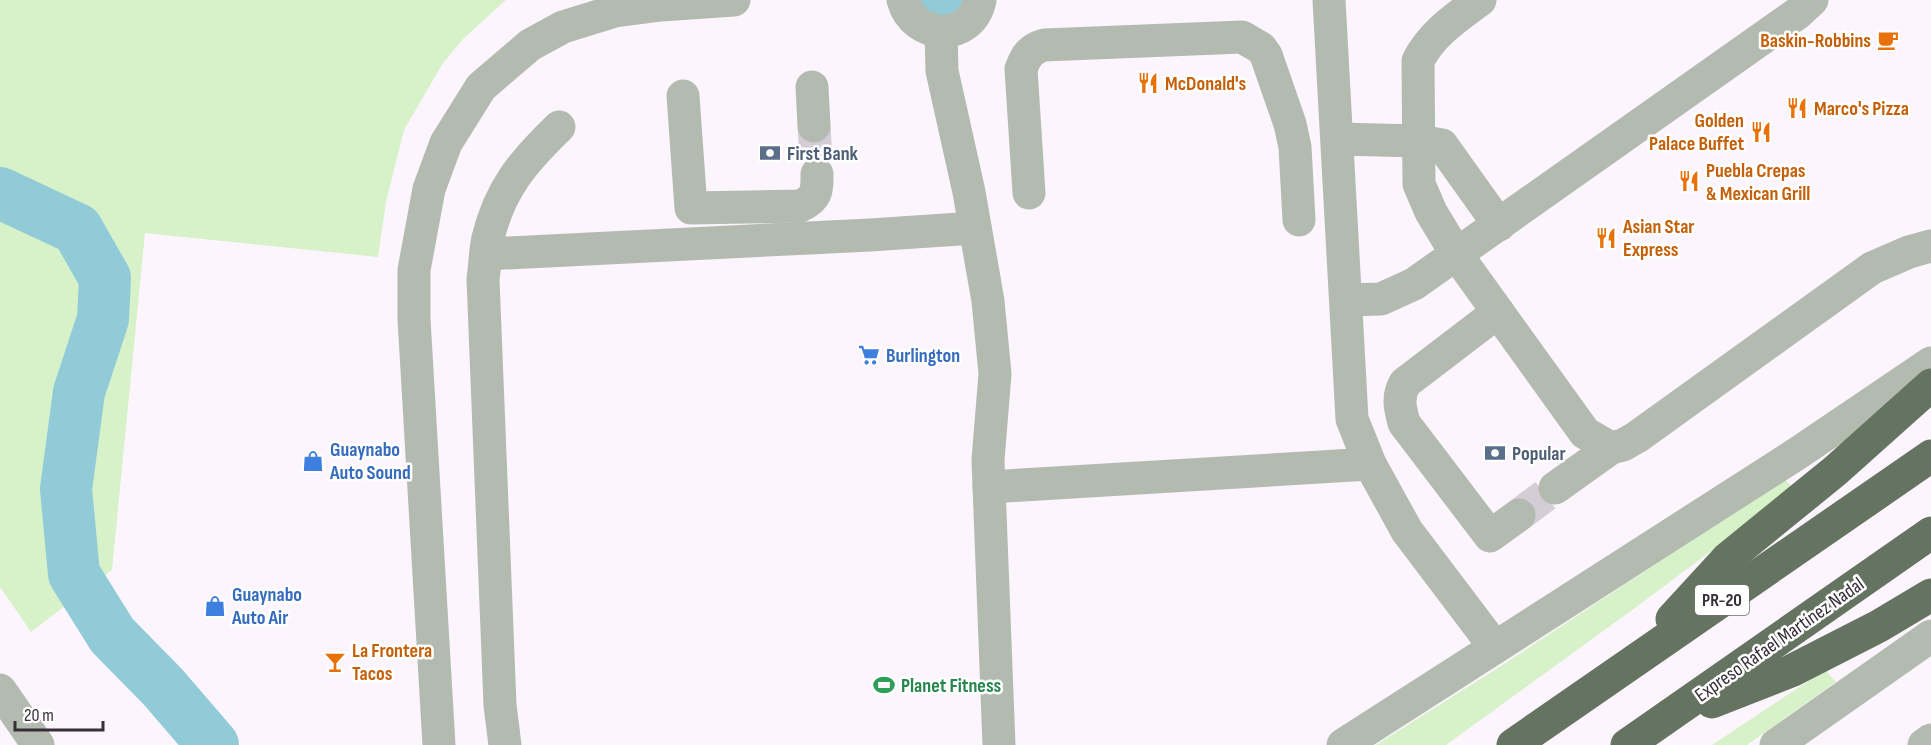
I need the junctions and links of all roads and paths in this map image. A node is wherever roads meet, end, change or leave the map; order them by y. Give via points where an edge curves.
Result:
1 (734, 0) edge
2 (903, 0) edge
3 (980, 0) edge
4 (1329, 0) edge
5 (1480, 0) edge
6 (1812, 0) edge
7 (941, 32) junction
8 (812, 87) dead end
9 (683, 96) dead end
10 (814, 126) tunnel mouth
11 (559, 127) dead end
12 (1338, 139) junction
13 (1419, 141) junction
14 (817, 174) tunnel mouth
15 (1029, 193) dead end
16 (1299, 220) dead end
17 (1499, 225) junction
18 (975, 228) junction
19 (1931, 246) edge
20 (486, 254) junction
21 (1457, 255) junction
22 (1346, 300) junction
23 (1498, 312) junction
24 (1931, 363) edge
25 (1931, 385) edge
26 (1611, 448) junction
27 (1931, 456) edge
28 (1370, 464) junction
29 (989, 487) junction
30 (1555, 489) tunnel mouth
31 (1519, 515) tunnel mouth
32 (1931, 533) edge
33 (1931, 595) edge
34 (1931, 636) edge
35 (1494, 646) junction
36 (1628, 666) junction
37 (0, 690) edge
38 (1663, 721) junction
39 (1931, 740) edge
40 (38, 745) edge
41 (440, 745) edge
42 (505, 745) edge
43 (999, 745) edge
44 (1342, 745) edge
45 (1513, 745) edge
46 (1627, 745) edge
47 (1776, 745) edge
48 (1924, 745) edge

1 - 41 street via 615,11 563,27 530,45 481,87 446,143 429,189 414,270
2 - 7 street via 908,14 917,23
3 - 7 street via 965,25
4 - 12 street
5 - 13 street via 1444,27 1418,61
6 - 17 street
7 - 18 street via 942,71
8 - 10 street
9 - 14 street via 691,208 800,206 817,192
11 - 20 street via 510,181 498,206
12 - 13 street
12 - 22 street
13 - 17 street via 1442,146
13 - 21 street via 1419,184
15 - 16 street via 1021,69 1034,48 1242,38 1266,55 1290,124
17 - 21 street
18 - 20 street
18 - 29 street via 995,374
19 - 26 street via 1872,268 1637,437
20 - 42 street via 483,279
21 - 22 street via 1392,295
21 - 23 street
22 - 28 street via 1352,419
23 - 26 street via 1585,433
23 - 31 street via 1405,383 1399,406 1404,423 1490,536
24 - 35 street via 1798,453
25 - 36 highway via 1835,471 1728,558
26 - 30 street
27 - 36 highway, PR-20
28 - 29 street
28 - 35 street via 1407,531
29 - 43 street
32 - 38 highway, Expreso Rafael Martínez Nadal
33 - 38 highway via 1791,671
34 - 47 street
35 - 44 street
36 - 45 highway, PR-20
37 - 40 street
38 - 46 highway, Expreso Rafael Martínez Nadal
39 - 48 street

